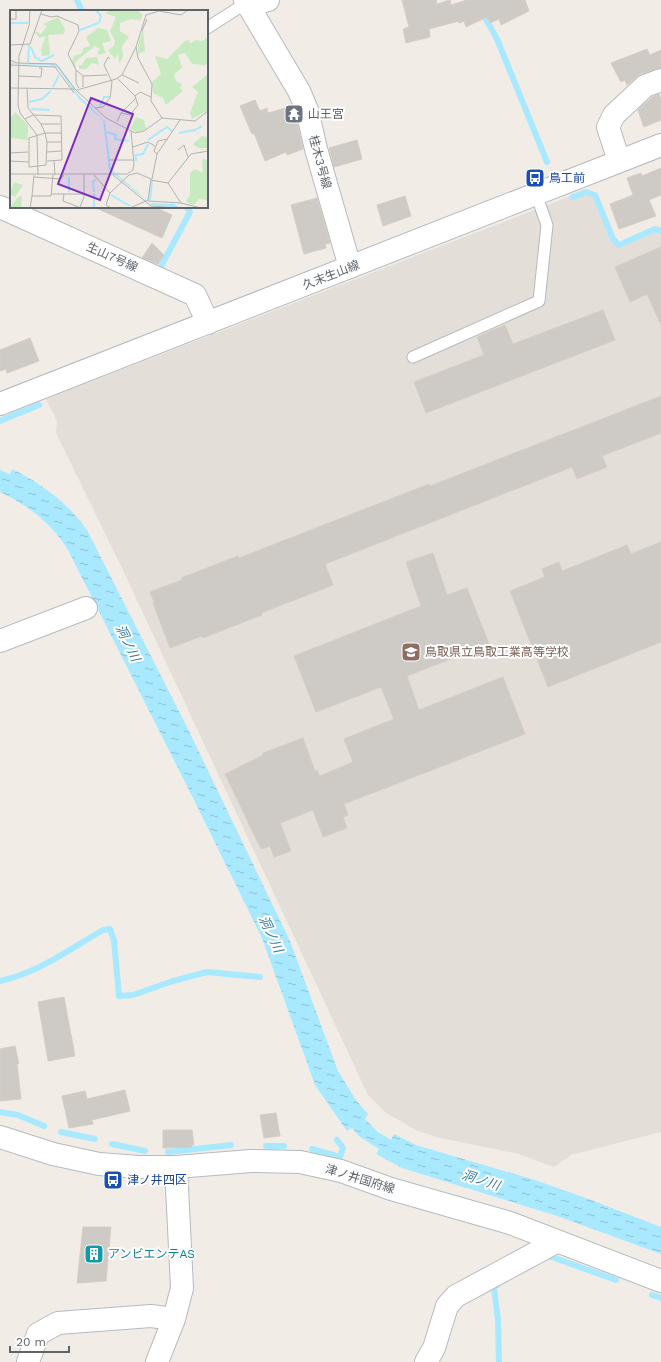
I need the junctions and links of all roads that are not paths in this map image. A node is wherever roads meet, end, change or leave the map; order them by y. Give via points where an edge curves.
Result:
1 (252, 2) edge
2 (208, 27) edge
3 (661, 80) edge
4 (661, 145) edge
5 (619, 161) junction
6 (536, 194) junction
7 (0, 207) edge
8 (350, 267) junction
9 (208, 323) junction
10 (413, 357) dead end
11 (0, 404) edge
12 (86, 608) dead end
13 (0, 641) edge
14 (0, 1137) edge
15 (176, 1167) junction
16 (556, 1242) junction
17 (661, 1281) edge
18 (174, 1319) junction
19 (28, 1362) edge
20 (158, 1362) edge
21 (426, 1362) edge

1 - 2 lane
1 - 8 street, 桂木3号線 via 307,110
3 - 5 street via 645,86 614,115 608,127
4 - 5 street, 久末生山線
5 - 6 street, 久末生山線
6 - 8 street, 久末生山線
6 - 10 lane via 548,225 539,301
7 - 9 street, 生山7号線 via 194,294
8 - 9 street, 久末生山線
9 - 11 street, 久末生山線
12 - 13 street
14 - 15 street, 津ノ井国府線 via 53,1154 99,1164
15 - 16 street, 津ノ井国府線 via 251,1161 300,1162 341,1171 510,1223
15 - 18 street via 182,1288
16 - 17 street, 津ノ井国府線
16 - 21 street via 456,1296 447,1306 434,1348
18 - 19 street via 152,1316 58,1323 38,1334
18 - 20 street

